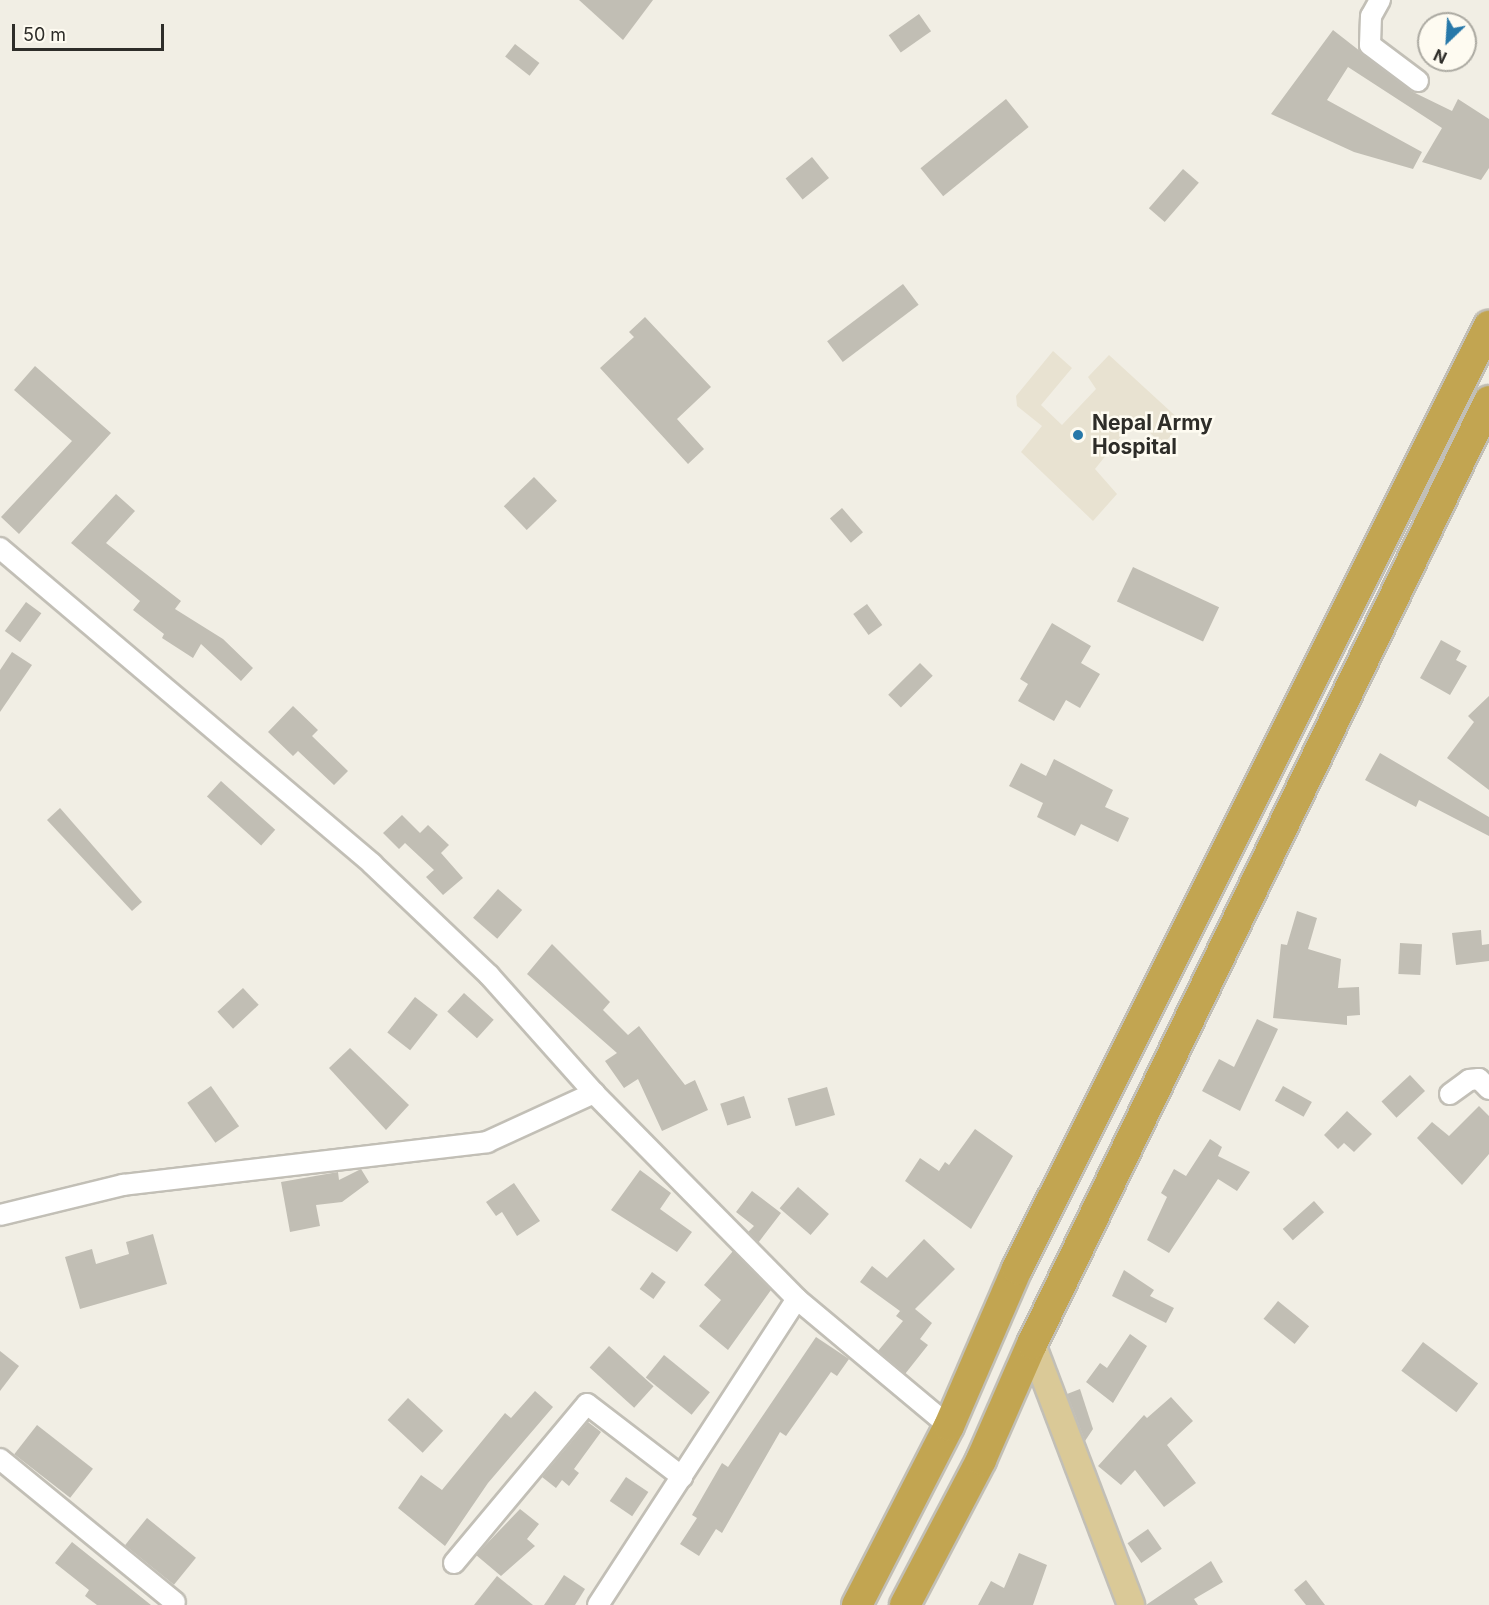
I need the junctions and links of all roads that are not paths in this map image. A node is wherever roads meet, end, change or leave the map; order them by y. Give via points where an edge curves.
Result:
1 (1380, 0) edge
2 (1418, 81) dead end
3 (1489, 326) edge
4 (1489, 401) edge
5 (0, 548) edge
6 (1489, 1089) edge
7 (594, 1093) junction
8 (1450, 1094) dead end
9 (0, 1215) edge
10 (797, 1299) junction
11 (1032, 1344) junction
12 (949, 1426) junction
13 (0, 1459) edge
14 (682, 1477) junction
15 (454, 1563) dead end
16 (175, 1602) dead end
17 (598, 1605) edge
18 (857, 1605) edge
19 (905, 1605) edge
20 (1131, 1605) edge

1 - 2 street via 1371,16 1370,45
3 - 12 highway via 1022,1258
4 - 11 highway
5 - 7 street via 372,864 489,975
6 - 8 street via 1479,1079 1469,1080
7 - 9 street via 487,1142 123,1185
7 - 10 street
10 - 12 street
10 - 14 street
11 - 19 highway via 981,1460
11 - 20 main road
12 - 18 highway
13 - 16 street
14 - 15 street via 587,1404
14 - 17 street

